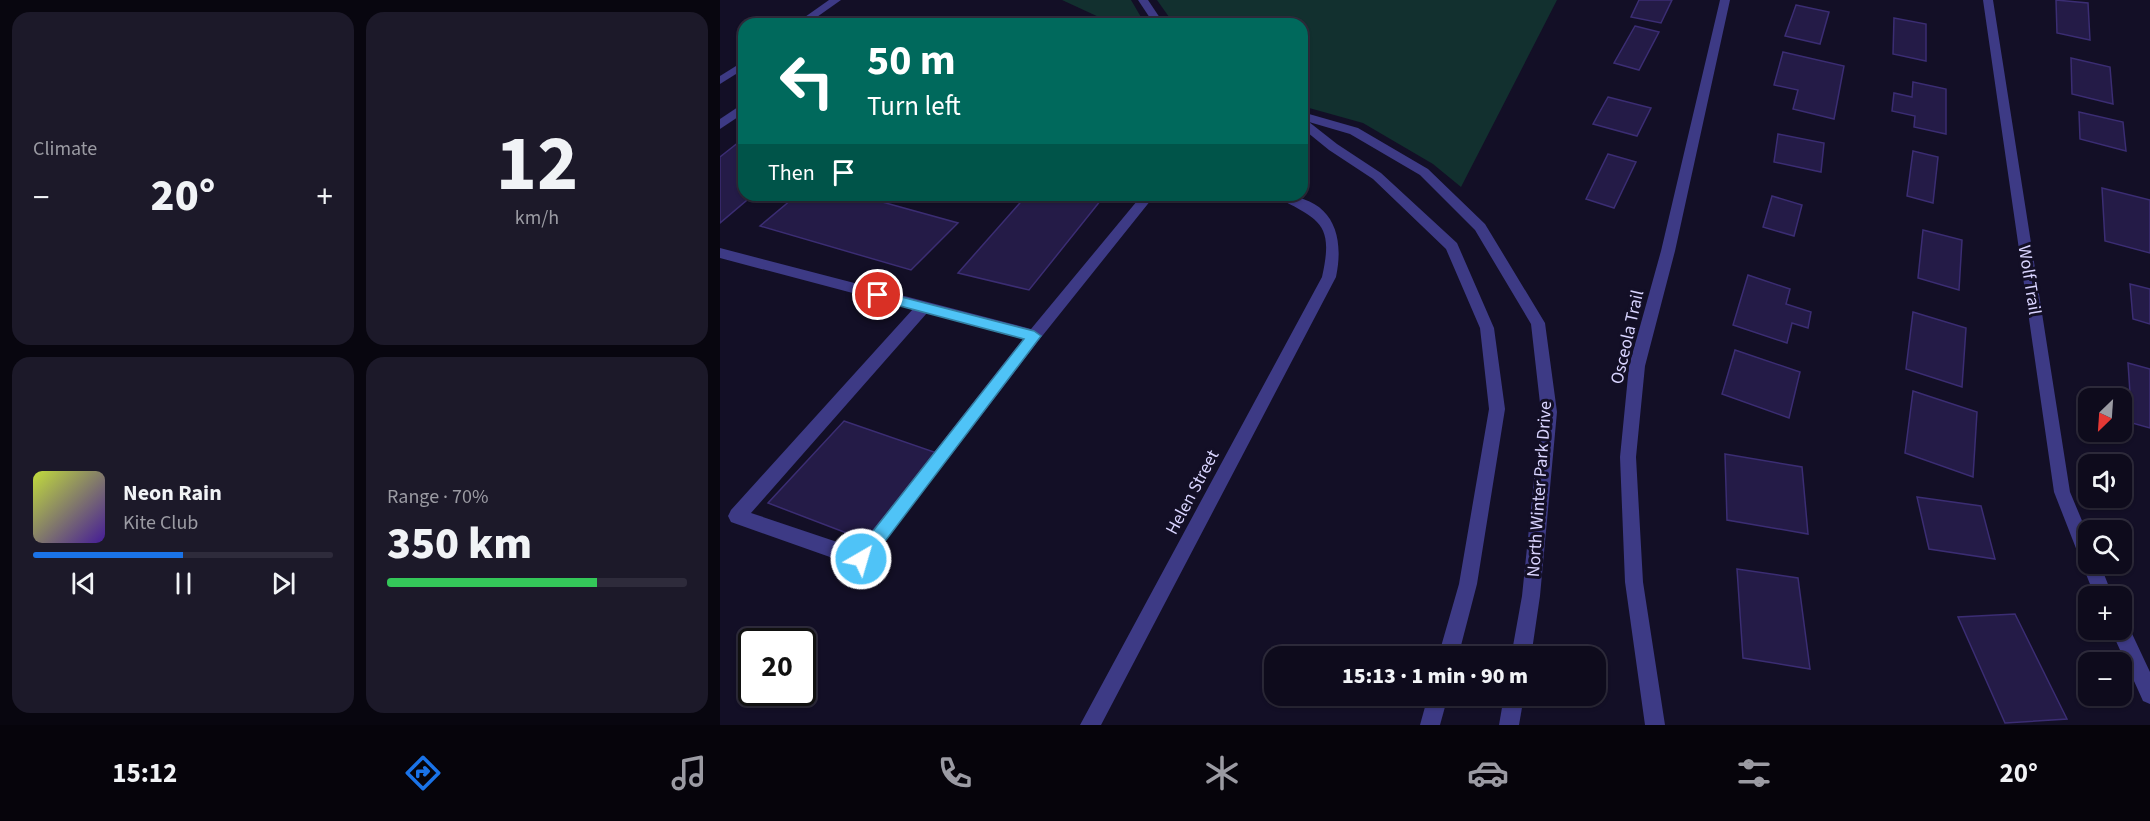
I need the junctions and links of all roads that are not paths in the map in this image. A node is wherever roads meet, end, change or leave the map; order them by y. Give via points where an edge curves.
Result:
1 (836, 0) edge
2 (1143, 0) edge
3 (1725, 0) edge
4 (1988, 0) edge
5 (809, 18) edge
6 (1155, 18) edge
7 (738, 68) edge
8 (720, 81) edge
9 (738, 112) edge
10 (1308, 118) edge
11 (720, 125) edge
12 (1308, 127) edge
13 (1144, 201) edge
14 (1294, 201) edge
15 (720, 253) edge
16 (924, 307) junction
17 (1034, 336) junction
18 (2078, 532) edge
19 (2125, 640) edge
20 (1451, 646) edge
21 (1523, 646) edge
22 (2150, 694) edge
23 (1435, 706) edge
24 (1512, 706) edge
25 (1089, 725) edge
26 (1430, 725) edge
27 (1509, 725) edge
28 (1655, 725) edge

1 - 5 street
2 - 6 street
3 - 28 street, Osceola Trail via 1668,251 1637,366 1628,458 1633,571
4 - 18 street, Wolf Trail via 2062,492
7 - 8 street
9 - 11 street
10 - 21 street, North Winter Park Drive via 1354,130 1424,172 1480,227 1538,323 1549,412
12 - 20 street via 1377,176 1452,246 1487,328 1497,409 1468,584
13 - 17 street
14 - 25 street, Helen Street via 1319,214 1331,232 1334,256 1329,277
15 - 16 street
16 - 17 street
16 - 17 street via 737,516 861,559
19 - 22 street
23 - 26 street
24 - 27 street

